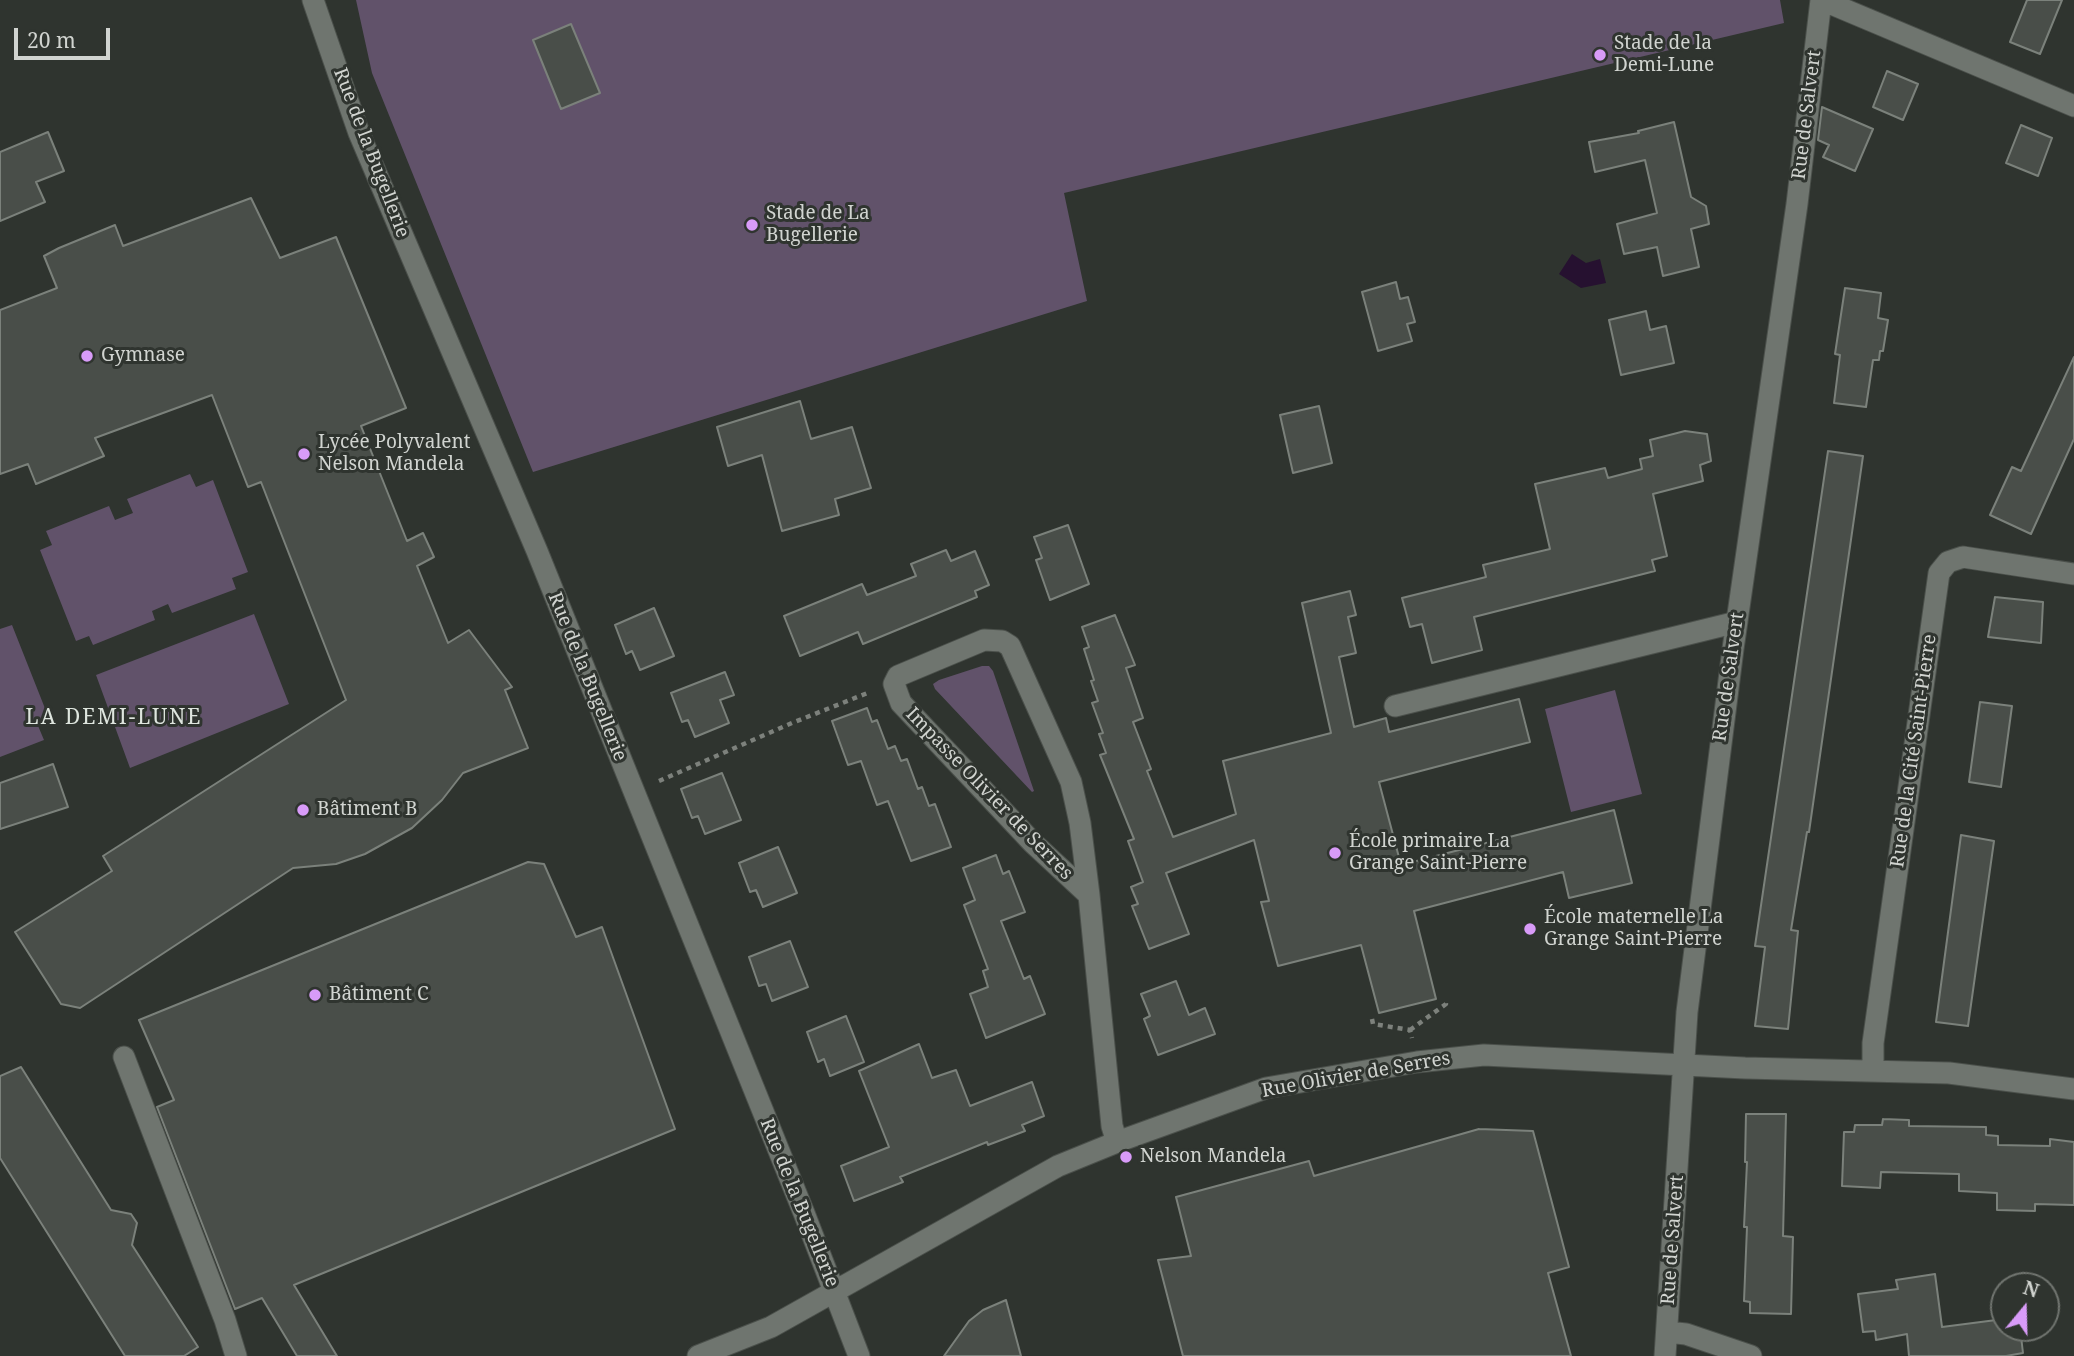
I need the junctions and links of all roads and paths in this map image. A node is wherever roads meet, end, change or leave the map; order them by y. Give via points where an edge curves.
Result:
1 (313, 0) edge
2 (1821, 0) edge
3 (2074, 106) edge
4 (2074, 574) edge
5 (1737, 622) junction
6 (894, 690) junction
7 (1395, 706) dead end
8 (632, 792) junction
9 (1088, 895) junction
10 (1445, 999) dead end
11 (1410, 1030) dead end
12 (124, 1057) dead end
13 (1683, 1065) junction
14 (1873, 1071) junction
15 (2074, 1089) edge
16 (1116, 1142) junction
17 (835, 1293) junction
18 (1667, 1332) junction
19 (236, 1356) edge
20 (698, 1356) edge
21 (859, 1356) edge
22 (1665, 1356) edge
23 (1751, 1356) edge

1 - 8 street, Rue de la Bugellerie via 359,133 537,551
2 - 3 street
2 - 5 street, Rue de Salvert via 1797,204
4 - 14 street, Rue de la Cité Saint-Pierre via 1963,557 1948,562 1939,573
5 - 7 street
5 - 13 street, Rue de Salvert
6 - 8 path, Impasse Olivier de Serres via 868,692
6 - 9 street, Impasse Olivier de Serres via 1024,833
6 - 9 street, Impasse Olivier de Serres via 898,676 977,642 996,639 1010,646 1071,782
8 - 17 street, Rue de la Bugellerie
9 - 16 street, Impasse Olivier de Serres
10 - 11 path via 1446,1004
12 - 19 street
13 - 14 street, Rue Olivier de Serres
13 - 16 street, Rue Olivier de Serres via 1484,1055 1417,1062 1266,1088
13 - 18 street, Rue de Salvert
14 - 15 street, Rue Olivier de Serres via 1950,1073
16 - 17 street, Rue Olivier de Serres via 1058,1166
17 - 20 street, Rue Olivier de Serres via 771,1327
17 - 21 street, Rue de la Bugellerie
18 - 22 street, Rue de Salvert
18 - 23 street

